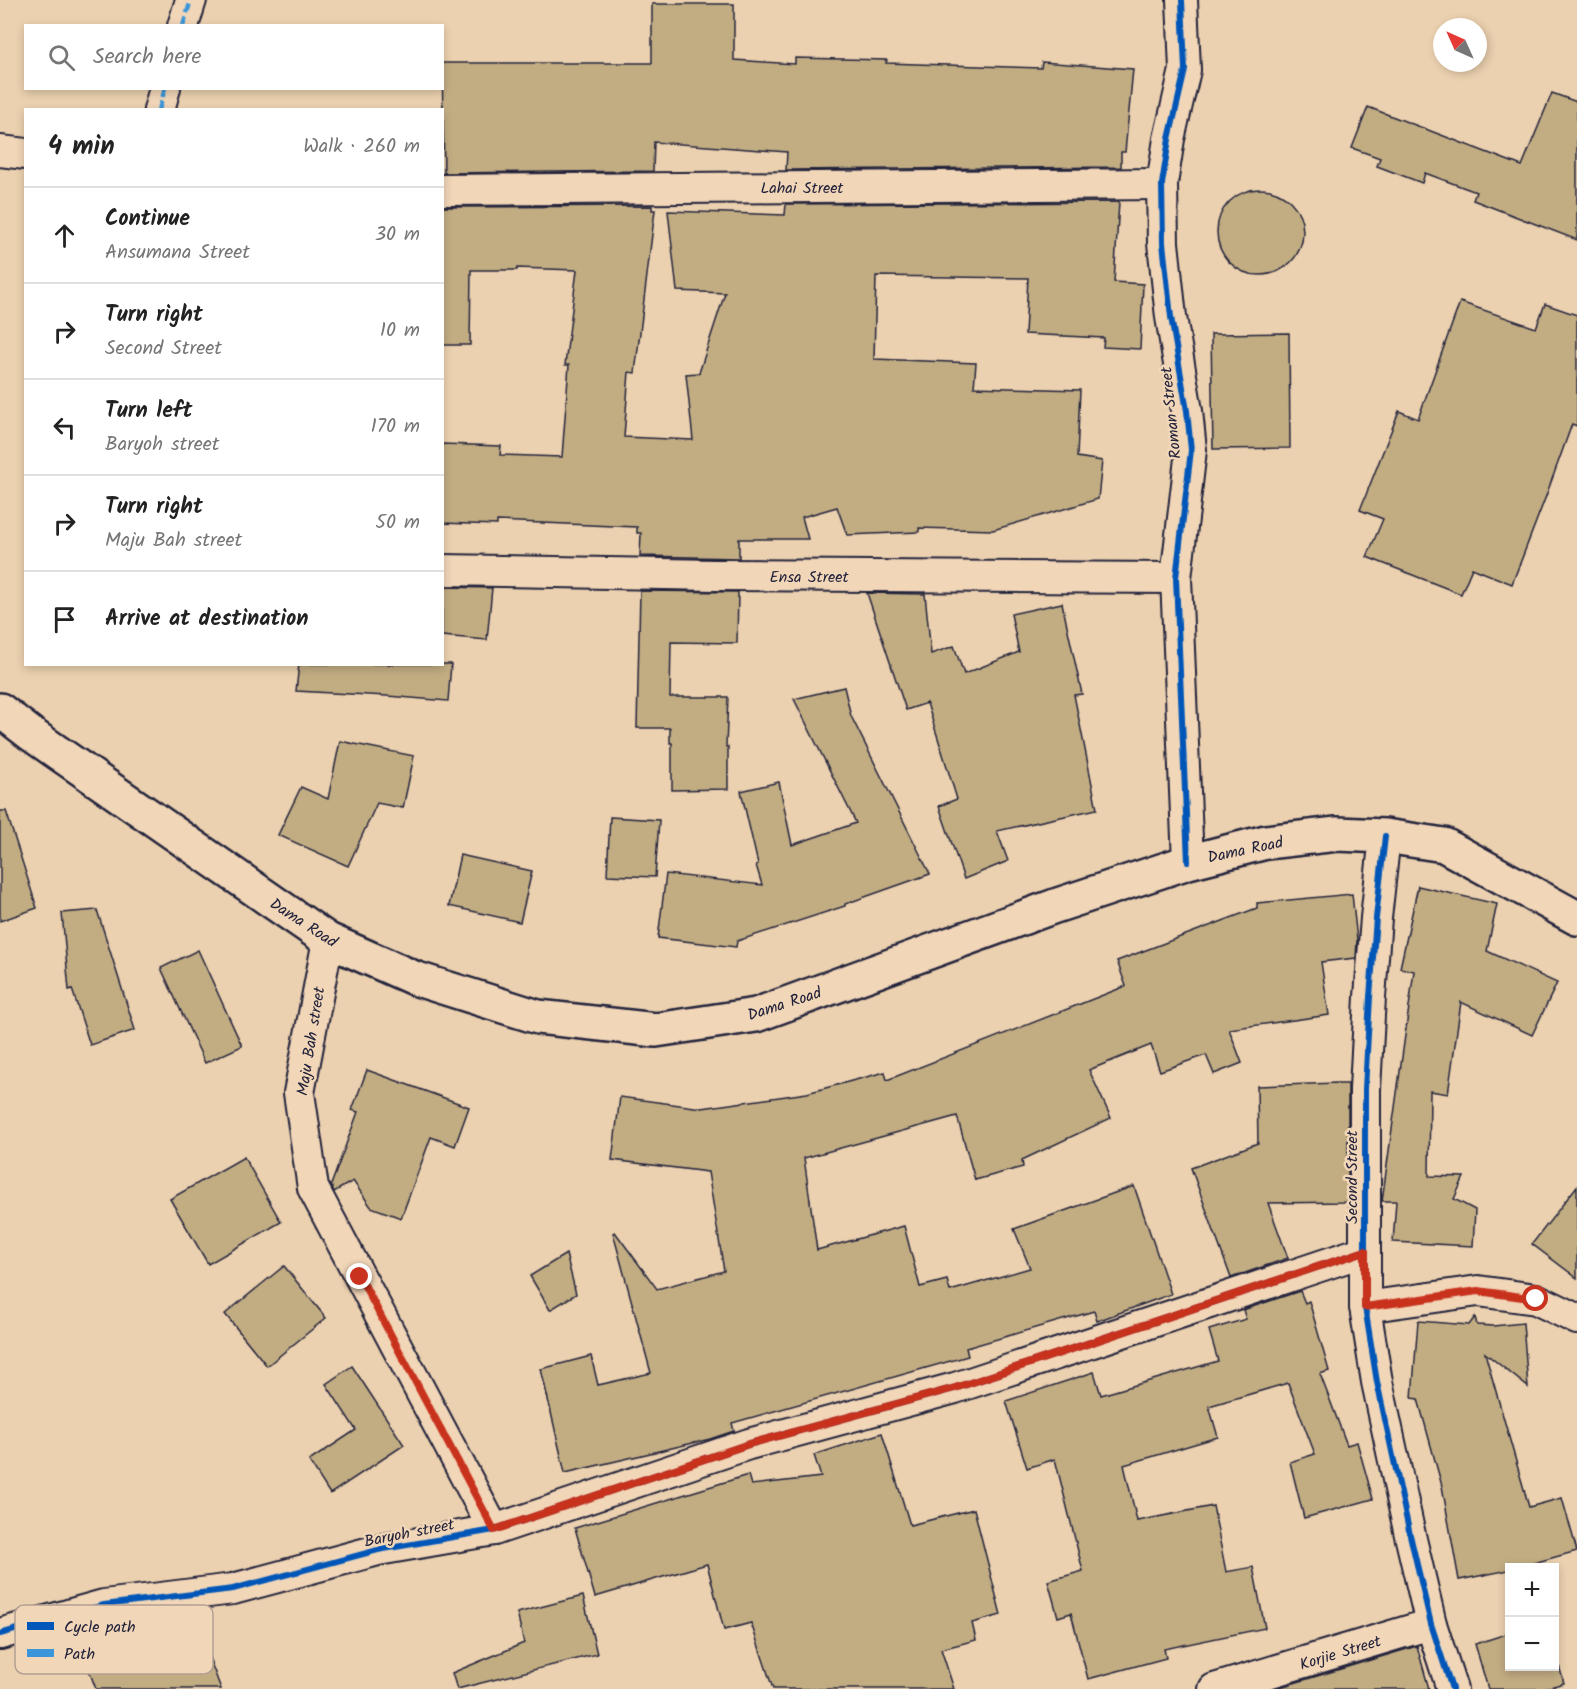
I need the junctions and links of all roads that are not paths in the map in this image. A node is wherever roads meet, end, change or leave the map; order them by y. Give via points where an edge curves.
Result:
1 (191, 0) edge
2 (1182, 0) edge
3 (184, 24) edge
4 (164, 90) edge
5 (160, 108) edge
6 (0, 151) edge
7 (24, 154) edge
8 (1162, 184) junction
9 (444, 190) edge
10 (444, 570) edge
11 (1176, 578) junction
12 (0, 710) edge
13 (1385, 836) junction
14 (1188, 862) junction
15 (1577, 918) edge
16 (327, 940) junction
17 (1365, 1251) junction
18 (1365, 1307) junction
19 (1577, 1319) edge
20 (494, 1530) junction
21 (104, 1605) edge
22 (1431, 1624) junction
23 (15, 1630) edge
24 (0, 1634) edge
25 (1214, 1689) edge
26 (1452, 1689) edge

1 - 3 street
2 - 8 street, Roman Street via 1185,70
4 - 5 street
6 - 7 street
8 - 9 street, Lahai Street
8 - 11 street, Roman Street via 1163,243 1191,450
10 - 11 street, Ensa Street
11 - 14 street, Roman Street
12 - 16 highway, Dama Road
13 - 14 highway, Dama Road via 1337,834 1266,842
13 - 15 highway, Dama Road via 1444,845
13 - 17 street, Second Street via 1368,1020
14 - 16 highway, Dama Road via 756,1015 656,1030 538,1017 414,978
16 - 20 street, Maju Bah street via 299,1094 313,1188
17 - 18 street, Second Street
17 - 20 street, Baryoh street via 967,1384 749,1444
18 - 19 street via 1478,1291 1536,1299
18 - 22 street, Second Street via 1392,1457
20 - 21 street, Baryoh street via 378,1550 233,1589
22 - 25 street, Korjie Street
22 - 26 street, Second Street
23 - 24 street, Baryoh street

